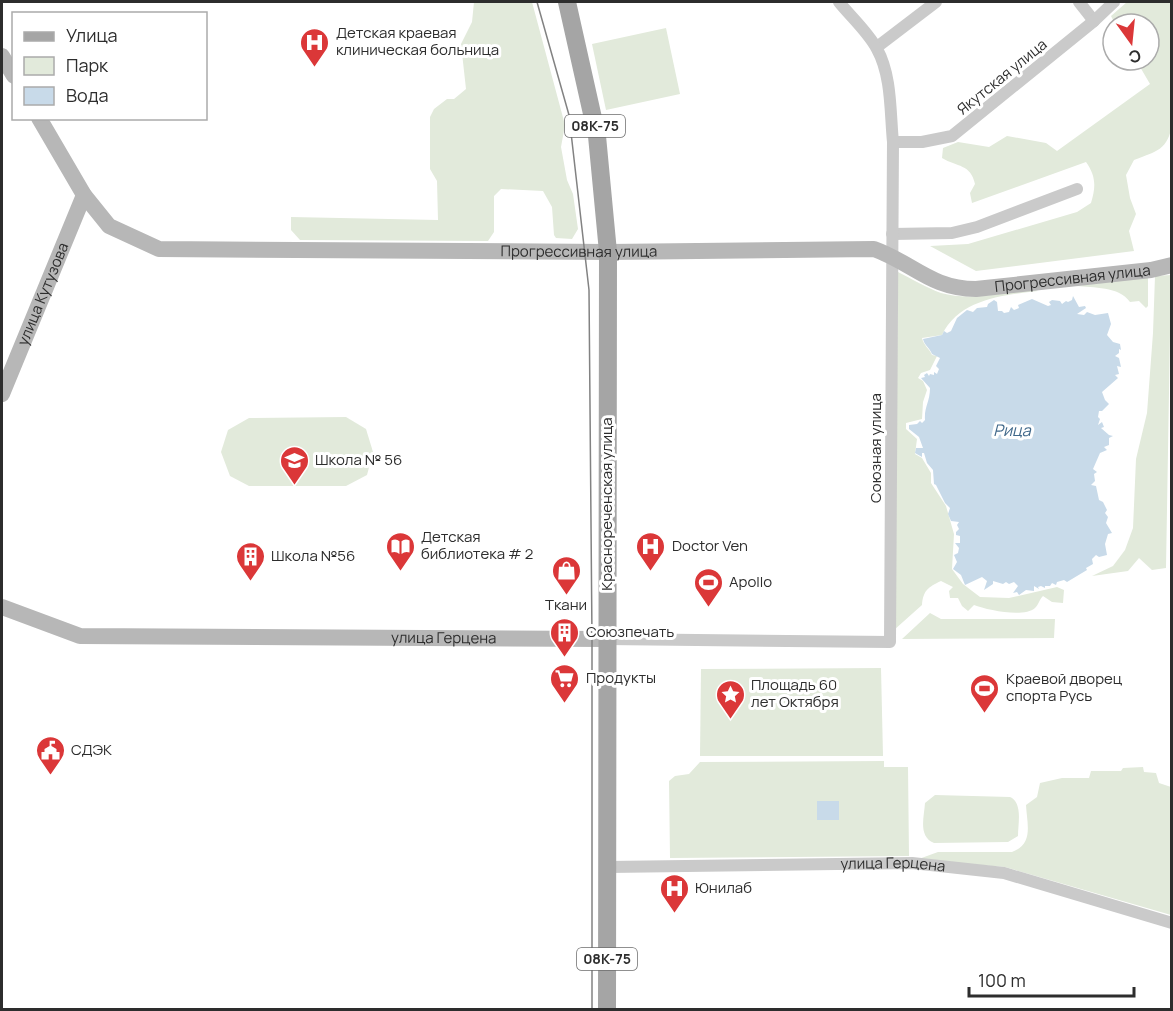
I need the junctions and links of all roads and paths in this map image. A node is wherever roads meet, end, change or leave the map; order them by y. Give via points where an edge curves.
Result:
1 (567, 2) edge
2 (838, 2) edge
3 (936, 2) edge
4 (1079, 2) edge
5 (1114, 2) edge
6 (1094, 21) junction
7 (876, 47) junction
8 (2, 56) edge
9 (12, 73) edge
10 (40, 120) edge
11 (893, 142) junction
12 (1077, 189) dead end
13 (84, 195) junction
14 (892, 234) junction
15 (608, 252) junction
16 (892, 255) junction
17 (1172, 265) edge
18 (2, 394) edge
19 (2, 607) edge
20 (606, 639) junction
21 (890, 642) joint
22 (608, 867) junction
23 (1172, 923) edge
24 (607, 1010) edge

1 - 15 main road, Краснореченская улица / 08К-75 via 597,136
2 - 7 street
3 - 7 street
4 - 6 street
5 - 6 street, Якутская улица
6 - 11 street, Якутская улица via 952,136
7 - 11 street, Союзная улица via 887,77
8 - 9 street
10 - 13 street, Прогрессивная улица
11 - 14 street, Союзная улица
12 - 14 street via 977,227 952,233
13 - 15 street, Прогрессивная улица via 109,226 159,249
13 - 18 street, улица Кутузова
14 - 16 street, Союзная улица
15 - 16 street, Прогрессивная улица via 874,249
15 - 20 main road, Краснореченская улица / 08К-75
16 - 17 street, Прогрессивная улица via 924,276 958,289
16 - 21 street, Союзная улица
19 - 20 street, улица Герцена via 80,636
20 - 21 street, улица Герцена
20 - 22 main road, Краснореченская улица / 08К-75
22 - 23 street, улица Герцена via 912,863 1004,873
22 - 24 main road, Краснореченская улица / 08К-75

